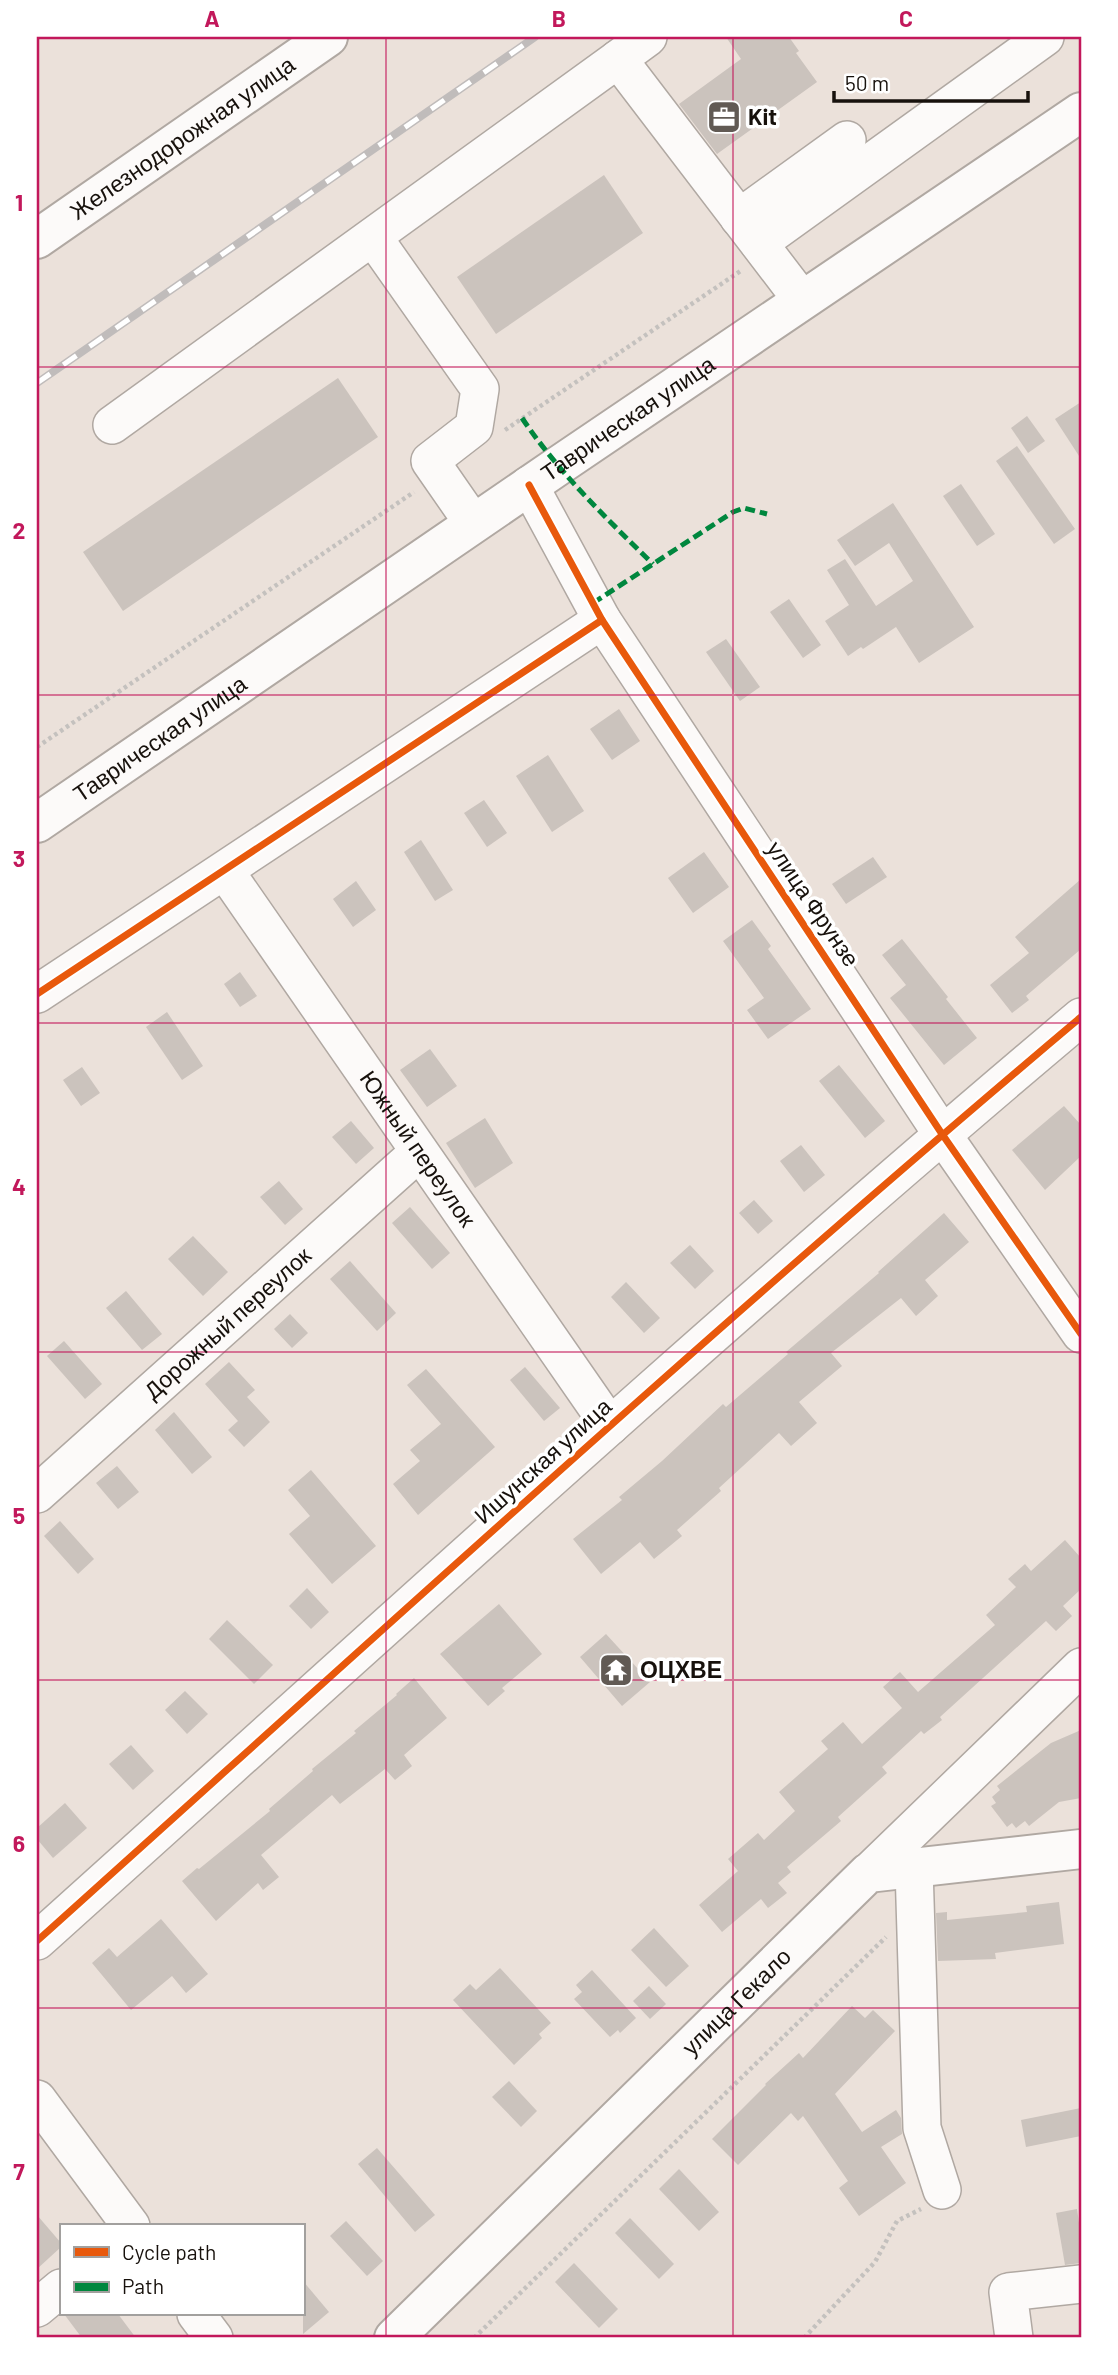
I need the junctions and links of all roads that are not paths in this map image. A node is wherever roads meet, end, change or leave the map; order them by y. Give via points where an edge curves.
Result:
1 (648, 37) edge
2 (1045, 37) edge
3 (321, 39) edge
4 (618, 59) junction
5 (1081, 112) edge
6 (846, 140) dead end
7 (373, 237) junction
8 (755, 238) junction
9 (37, 239) edge
10 (803, 300) junction
11 (112, 425) dead end
12 (529, 485) junction
13 (473, 523) junction
14 (602, 620) junction
15 (37, 823) edge
16 (225, 872) junction
17 (37, 994) edge
18 (1081, 1017) edge
19 (943, 1134) junction
20 (419, 1152) junction
21 (1081, 1334) edge
22 (610, 1426) junction
23 (37, 1494) edge
24 (1081, 1667) edge
25 (1081, 1849) edge
26 (914, 1868) junction
27 (868, 1873) junction
28 (37, 1941) edge
29 (37, 2099) edge
30 (942, 2190) road end
31 (130, 2224) edge
32 (1081, 2284) edge
33 (60, 2289) edge
34 (37, 2308) edge
35 (198, 2316) edge
36 (214, 2338) edge
37 (394, 2338) edge
38 (1014, 2338) edge

1 - 4 street
2 - 8 street
3 - 9 main road, Железнодорожная улица
4 - 7 street
4 - 8 street
5 - 10 main road, Таврическая улица
6 - 8 street
7 - 11 street
7 - 13 street via 480,389 474,427 430,461
8 - 10 street
10 - 12 main road, Таврическая улица
12 - 13 main road, Таврическая улица
12 - 14 street, улица Фрунзе
13 - 15 main road, Таврическая улица
14 - 16 street
14 - 19 street, улица Фрунзе
16 - 17 street
16 - 20 street, Южный переулок
18 - 19 street, Ишунская улица
19 - 21 street, улица Фрунзе
19 - 22 street, Ишунская улица
20 - 22 street, Южный переулок
20 - 23 street, Дорожный переулок
22 - 28 street, Ишунская улица
24 - 27 street, улица Гекало
25 - 26 main road
26 - 27 main road
26 - 30 street via 922,2128
27 - 37 main road, улица Гекало
29 - 31 street
32 - 38 street via 1008,2292
33 - 34 street
35 - 36 street

